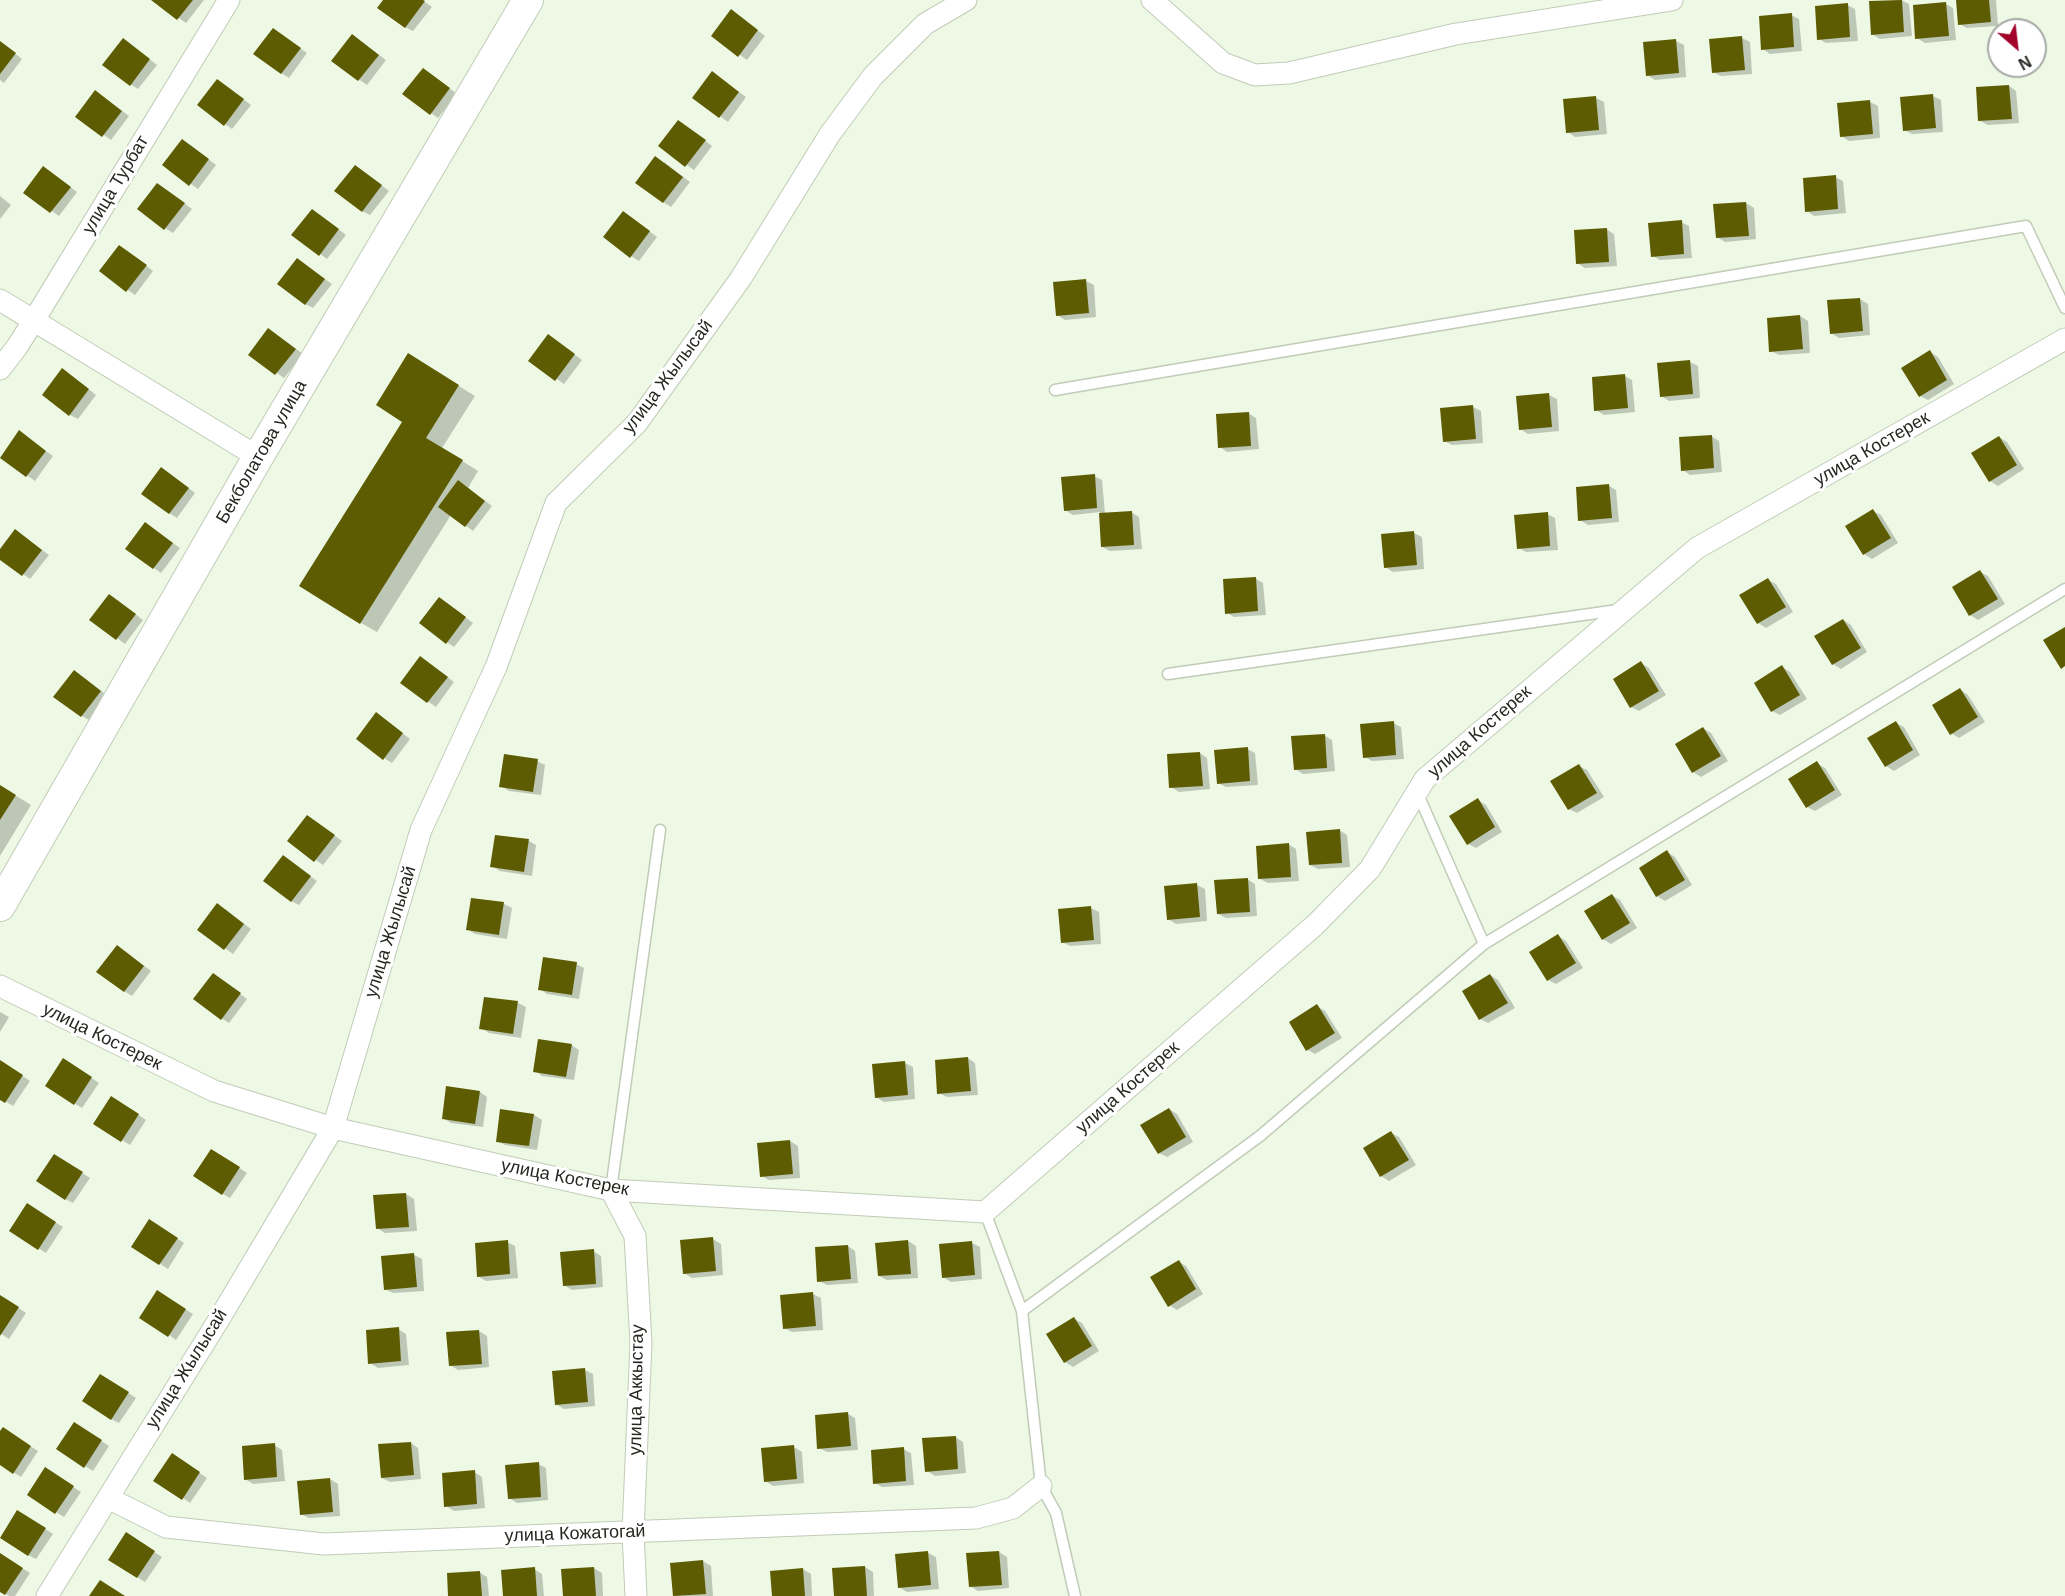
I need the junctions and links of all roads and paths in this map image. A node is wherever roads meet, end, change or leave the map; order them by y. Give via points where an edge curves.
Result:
1 (229, 0) edge
2 (528, 0) edge
3 (966, 0) edge
4 (1152, 0) edge
5 (1672, 0) edge
6 (0, 300) edge
7 (2065, 308) edge
8 (34, 320) junction
9 (2065, 339) edge
10 (0, 369) edge
11 (1055, 390) dead end
12 (258, 457) junction
13 (2065, 589) edge
14 (1624, 609) junction
15 (1168, 674) dead end
16 (1417, 792) junction
17 (660, 830) dead end
18 (0, 906) edge
19 (1484, 944) junction
20 (0, 986) edge
21 (333, 1128) junction
22 (611, 1190) junction
23 (985, 1212) junction
24 (1022, 1311) junction
25 (1041, 1486) junction
26 (108, 1498) junction
27 (633, 1532) junction
28 (47, 1596) edge
29 (636, 1596) edge
30 (1075, 1596) edge

1 - 8 street, улица Турбат
2 - 12 street, Бекболатова улица
3 - 21 street, улица Жылысай via 925,24 873,76 830,134 741,278 637,423 556,503 496,667 421,830
4 - 5 street via 1223,63 1255,75 1289,73 1456,34
6 - 8 street
7 - 11 lane via 2025,226
8 - 10 street, улица Турбат
8 - 12 street
9 - 14 street, улица Костерек via 1697,548
12 - 18 street, Бекболатова улица
13 - 19 lane
14 - 15 lane
14 - 16 street, улица Костерек via 1425,779
16 - 19 lane
16 - 23 street, улица Костерек via 1370,869 1315,925
17 - 22 lane
19 - 24 lane via 1260,1136
20 - 21 street, улица Костерек via 214,1091
21 - 22 street, улица Костерек
21 - 26 street, улица Жылысай
22 - 23 street, улица Костерек
22 - 27 street, улица Аккыстау via 635,1236 641,1342
23 - 24 lane
24 - 25 lane
25 - 27 street, улица Кожатогай via 1013,1509 976,1518
25 - 30 lane via 1056,1513
26 - 27 street, улица Кожатогай via 166,1527 324,1544
26 - 28 street, улица Жылысай
27 - 29 street, улица Аккыстау

